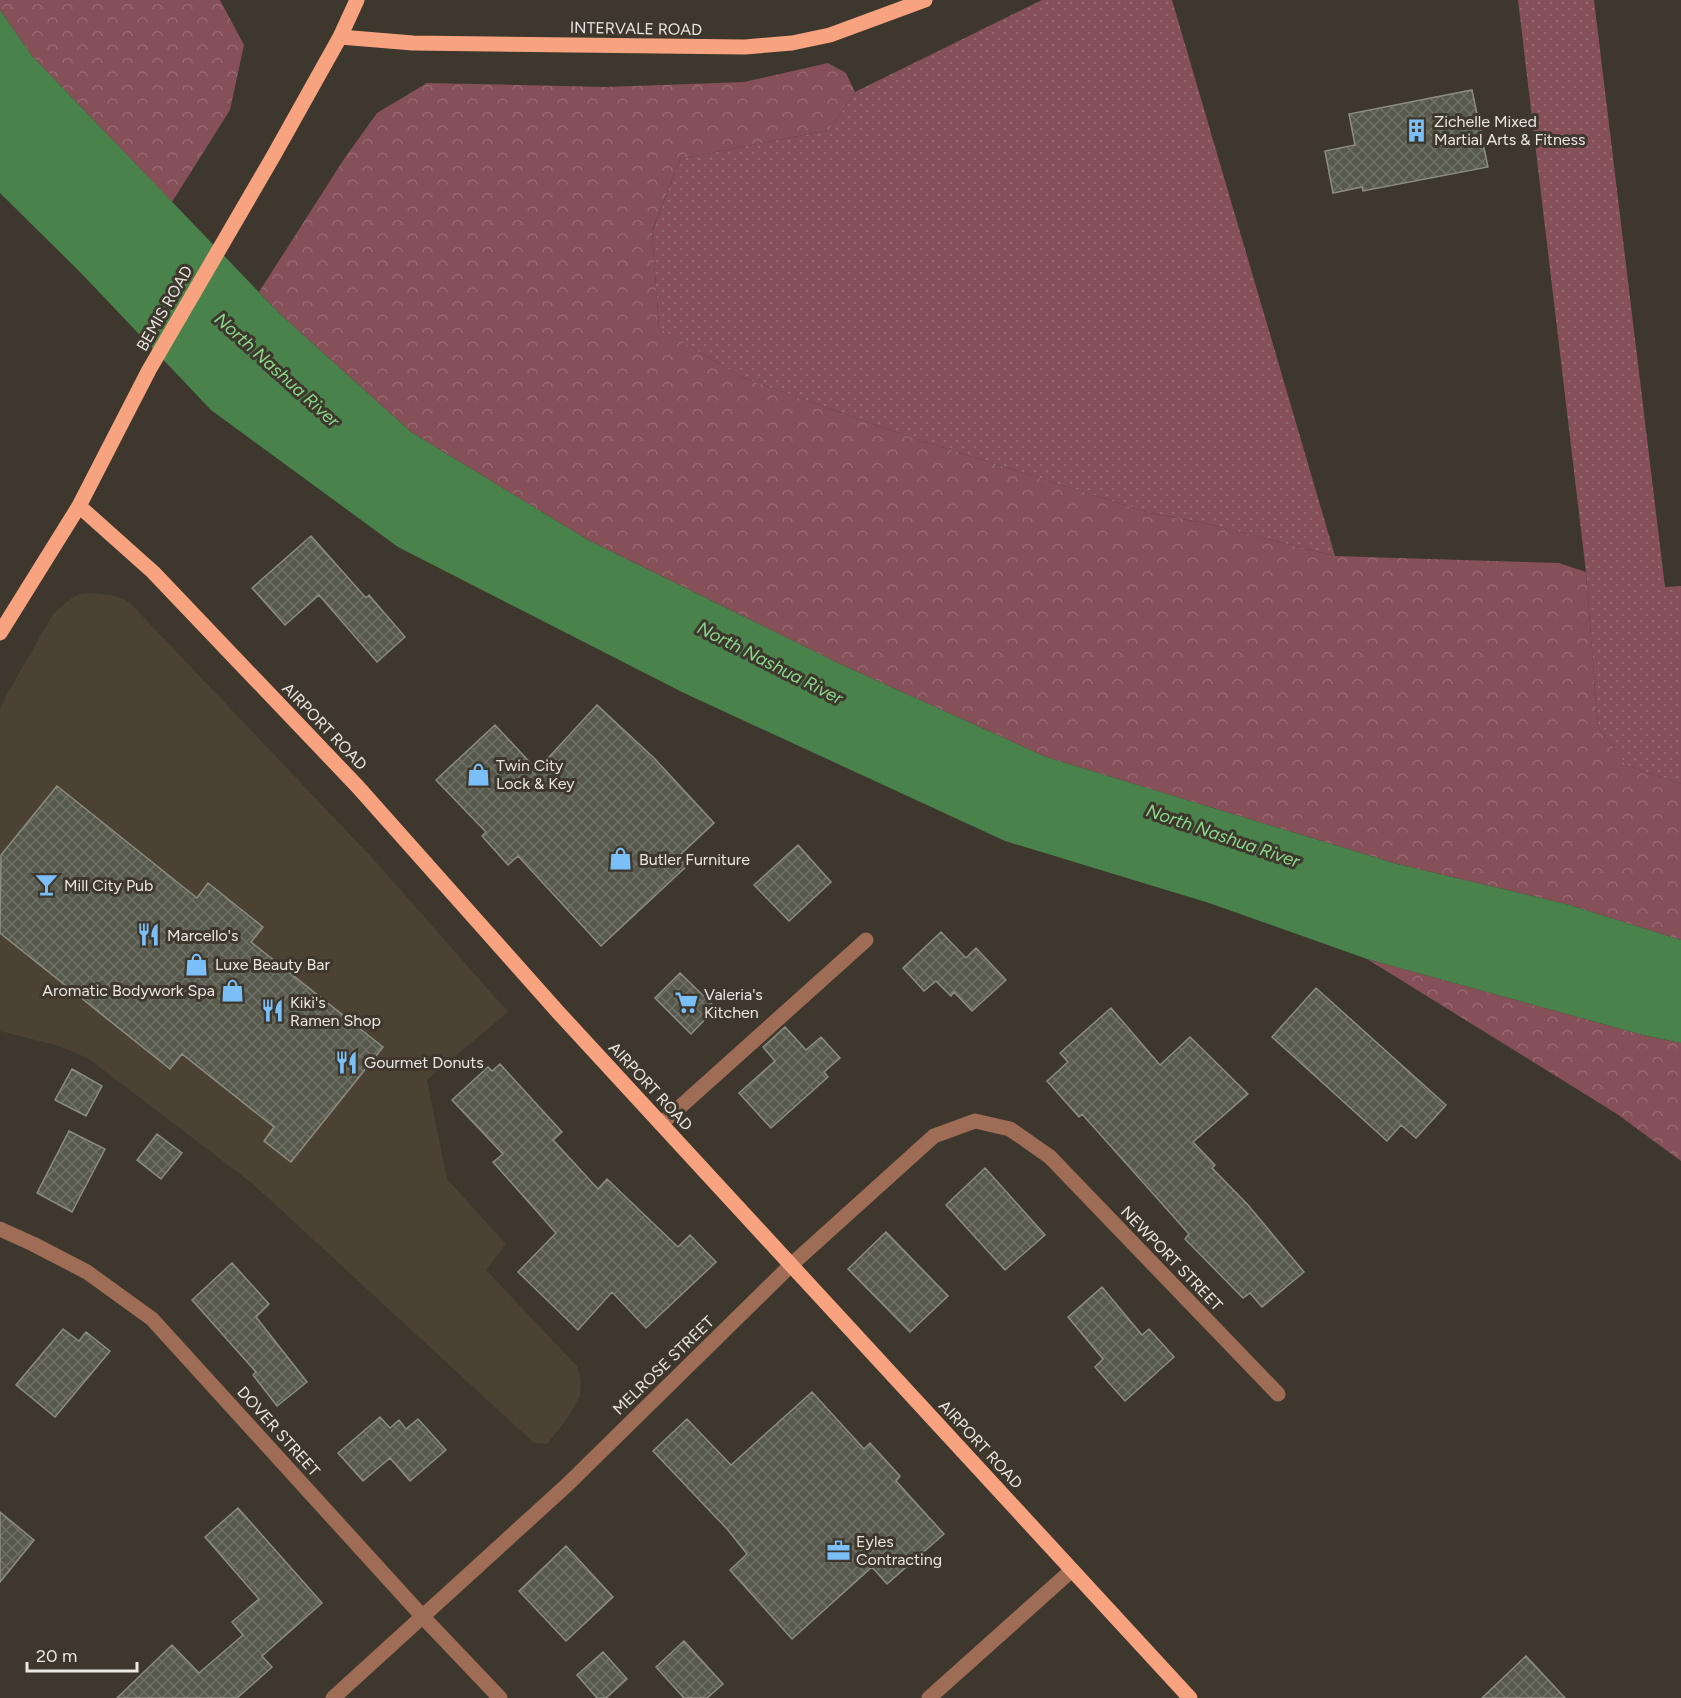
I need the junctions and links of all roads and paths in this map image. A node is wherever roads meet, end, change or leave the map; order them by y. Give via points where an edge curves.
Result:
1 (357, 0) edge
2 (925, 0) edge
3 (340, 37) junction
4 (79, 506) junction
5 (0, 633) edge
6 (866, 940) dead end
7 (661, 1124) junction
8 (1039, 1149) joint
9 (0, 1229) edge
10 (791, 1265) junction
11 (1278, 1394) dead end
12 (1072, 1570) junction
13 (423, 1617) junction
14 (333, 1698) edge
15 (500, 1698) edge
16 (928, 1698) edge
17 (1190, 1698) edge

1 - 3 main road, BEMIS ROAD
2 - 3 main road, INTERVALE ROAD via 830,35 745,47 424,43
3 - 4 main road, BEMIS ROAD via 149,370
4 - 5 main road, BEMIS ROAD
4 - 7 main road, AIRPORT ROAD via 153,572 358,787
6 - 7 street
7 - 10 main road, AIRPORT ROAD
8 - 10 street, MELROSE STREET via 1010,1129 975,1120 934,1136
8 - 11 street, NEWPORT STREET
9 - 13 street, DOVER STREET via 87,1272 152,1319
10 - 12 main road, AIRPORT ROAD
10 - 13 street, MELROSE STREET via 568,1484
12 - 16 street
12 - 17 main road, AIRPORT ROAD
13 - 14 street, MELROSE STREET
13 - 15 street, DOVER STREET

